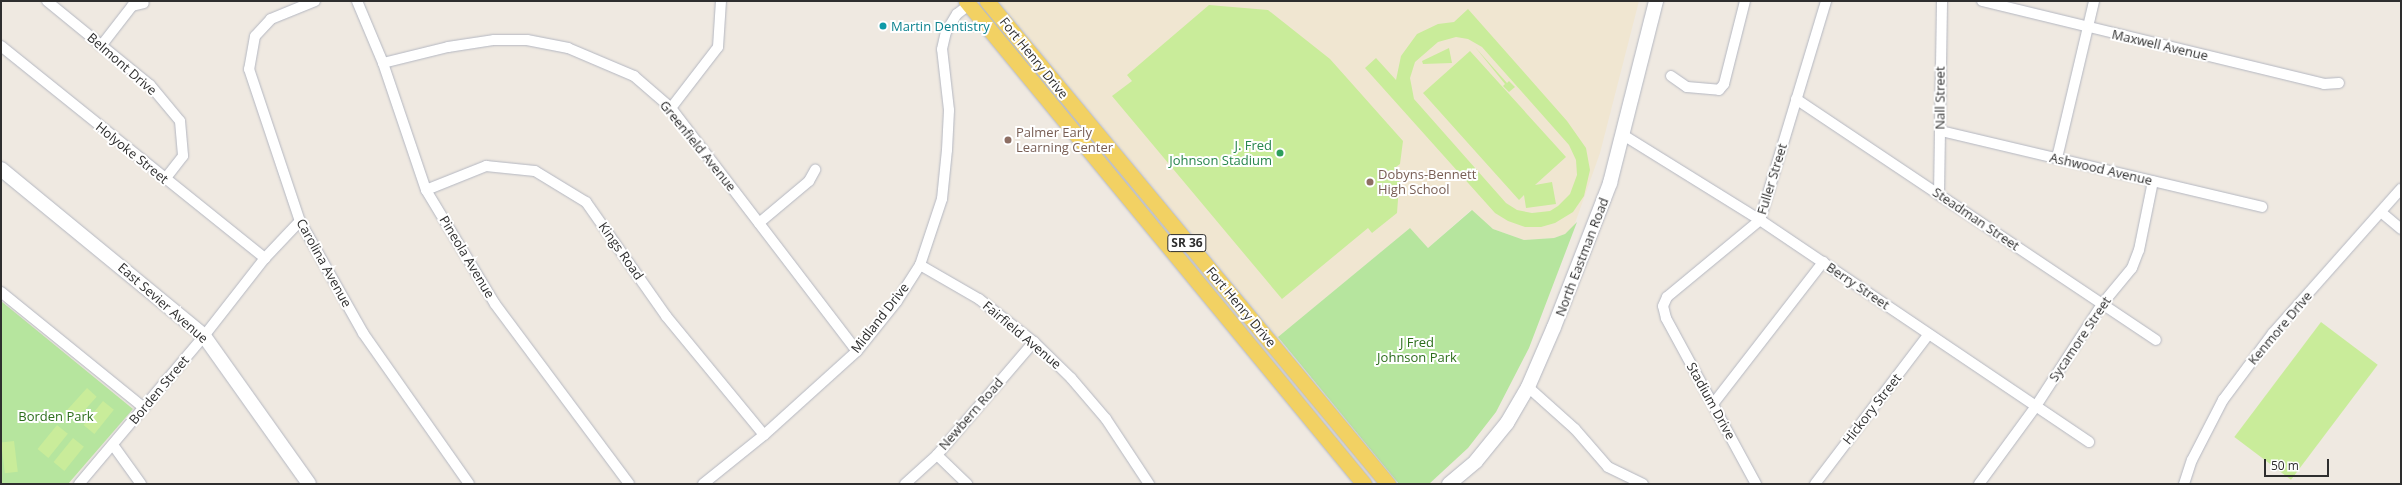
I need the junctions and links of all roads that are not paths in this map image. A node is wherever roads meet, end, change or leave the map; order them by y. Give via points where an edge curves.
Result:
1 (47, 1) edge
2 (315, 1) edge
3 (358, 1) edge
4 (720, 1) edge
5 (987, 1) edge
6 (1656, 1) edge
7 (1745, 1) edge
8 (1826, 1) edge
9 (1942, 1) edge
10 (1982, 1) edge
11 (2094, 1) edge
12 (144, 3) dead end
13 (967, 3) edge
14 (2087, 28) junction
15 (1, 46) edge
16 (101, 46) junction
17 (383, 63) junction
18 (1671, 76) dead end
19 (2339, 83) dead end
20 (1796, 99) junction
21 (671, 108) junction
22 (1941, 131) junction
23 (1623, 134) junction
24 (2057, 158) junction
25 (1, 169) edge
26 (815, 170) dead end
27 (165, 179) junction
28 (2153, 181) junction
29 (2401, 189) edge
30 (426, 190) junction
31 (1939, 194) junction
32 (2262, 207) dead end
33 (2382, 213) junction
34 (1760, 220) junction
35 (300, 221) junction
36 (758, 223) junction
37 (2401, 229) edge
38 (265, 258) junction
39 (1823, 262) junction
40 (920, 265) junction
41 (1, 292) edge
42 (2103, 303) junction
43 (1666, 318) joint
44 (1930, 334) junction
45 (204, 336) junction
46 (2156, 340) dead end
47 (1034, 342) junction
48 (856, 351) junction
49 (1528, 387) junction
50 (1713, 404) junction
51 (2036, 406) junction
52 (144, 408) junction
53 (764, 435) junction
54 (2089, 442) dead end
55 (113, 445) junction
56 (937, 455) junction
57 (79, 484) edge
58 (141, 484) edge
59 (309, 484) edge
60 (469, 484) edge
61 (629, 484) edge
62 (703, 484) edge
63 (905, 484) edge
64 (967, 484) edge
65 (1149, 484) edge
66 (1364, 484) edge
67 (1388, 484) edge
68 (1449, 484) edge
69 (1643, 484) edge
70 (1756, 484) edge
71 (1815, 484) edge
72 (1979, 484) edge
73 (2184, 484) edge

1 - 16 street, Belmont Drive
2 - 35 street, Carolina Avenue via 271,19 255,36 249,69
3 - 17 street, Pineola Avenue
4 - 21 street via 718,47
5 - 67 main road, Fort Henry Drive / SR 36
6 - 23 main road, North Eastman Road
7 - 18 street via 1724,84 1719,90 1687,87
8 - 20 street, Fuller Street
9 - 22 street, Nall Street
10 - 14 street, Maxwell Avenue
11 - 14 street
12 - 16 street via 132,6
13 - 40 street, Midland Drive via 946,32 942,49 949,110 947,150 942,199
13 - 66 main road, Fort Henry Drive / SR 36
14 - 19 street, Maxwell Avenue via 2324,84
14 - 24 street
15 - 27 street, Holyoke Street
16 - 27 street, Belmont Drive via 150,85 180,120 183,156
17 - 21 street, Greenfield Avenue via 448,47 494,40 527,40 568,48 634,76
17 - 30 street, Pineola Avenue
20 - 31 street, Steadman Street
20 - 34 street, Fuller Street
21 - 36 street, Greenfield Avenue
22 - 24 street, Ashwood Avenue
22 - 31 street, Nall Street
23 - 34 street, Berry Street
23 - 49 main road, North Eastman Road via 1596,221
24 - 28 street, Ashwood Avenue
25 - 45 main road, East Sevier Avenue
26 - 36 street via 809,181
27 - 38 street, Holyoke Street
28 - 32 street, Ashwood Avenue
28 - 42 street, Sycamore Street via 2139,250 2132,268
29 - 33 street, Kenmore Drive
30 - 53 street, Kings Road via 486,166 535,171 586,202 666,316
30 - 61 street, Pineola Avenue via 495,304
31 - 42 street, Steadman Street
33 - 37 street
33 - 73 street, Kenmore Drive via 2273,332 2223,400 2192,460
34 - 39 street, Berry Street
34 - 43 street, Fuller Street via 1667,297 1663,306
35 - 38 street, Borden Street
35 - 60 street, Carolina Avenue via 363,333
36 - 48 street, Greenfield Avenue
38 - 45 street, Borden Street
39 - 44 street, Berry Street
39 - 50 street
40 - 47 street, Fairfield Avenue via 979,299
40 - 48 street, Midland Drive via 897,301
41 - 52 street
42 - 46 street, Steadman Street
42 - 51 street, Sycamore Street
43 - 50 street, Stadium Drive
44 - 51 street, Berry Street
44 - 71 street, Hickory Street
45 - 52 street, Borden Street
45 - 59 main road, East Sevier Avenue
47 - 56 street, Newbern Road
47 - 65 street, Fairfield Avenue via 1071,378 1106,419
48 - 53 street, Midland Drive
49 - 68 main road, North Eastman Road via 1486,450
49 - 69 street via 1569,424 1608,467
50 - 70 street, Stadium Drive
51 - 54 street, Berry Street
51 - 72 street, Sycamore Street
52 - 55 street, Borden Street
53 - 62 street, Midland Drive
55 - 57 street, Borden Street
55 - 58 street
56 - 63 street, Newbern Road
56 - 64 street

